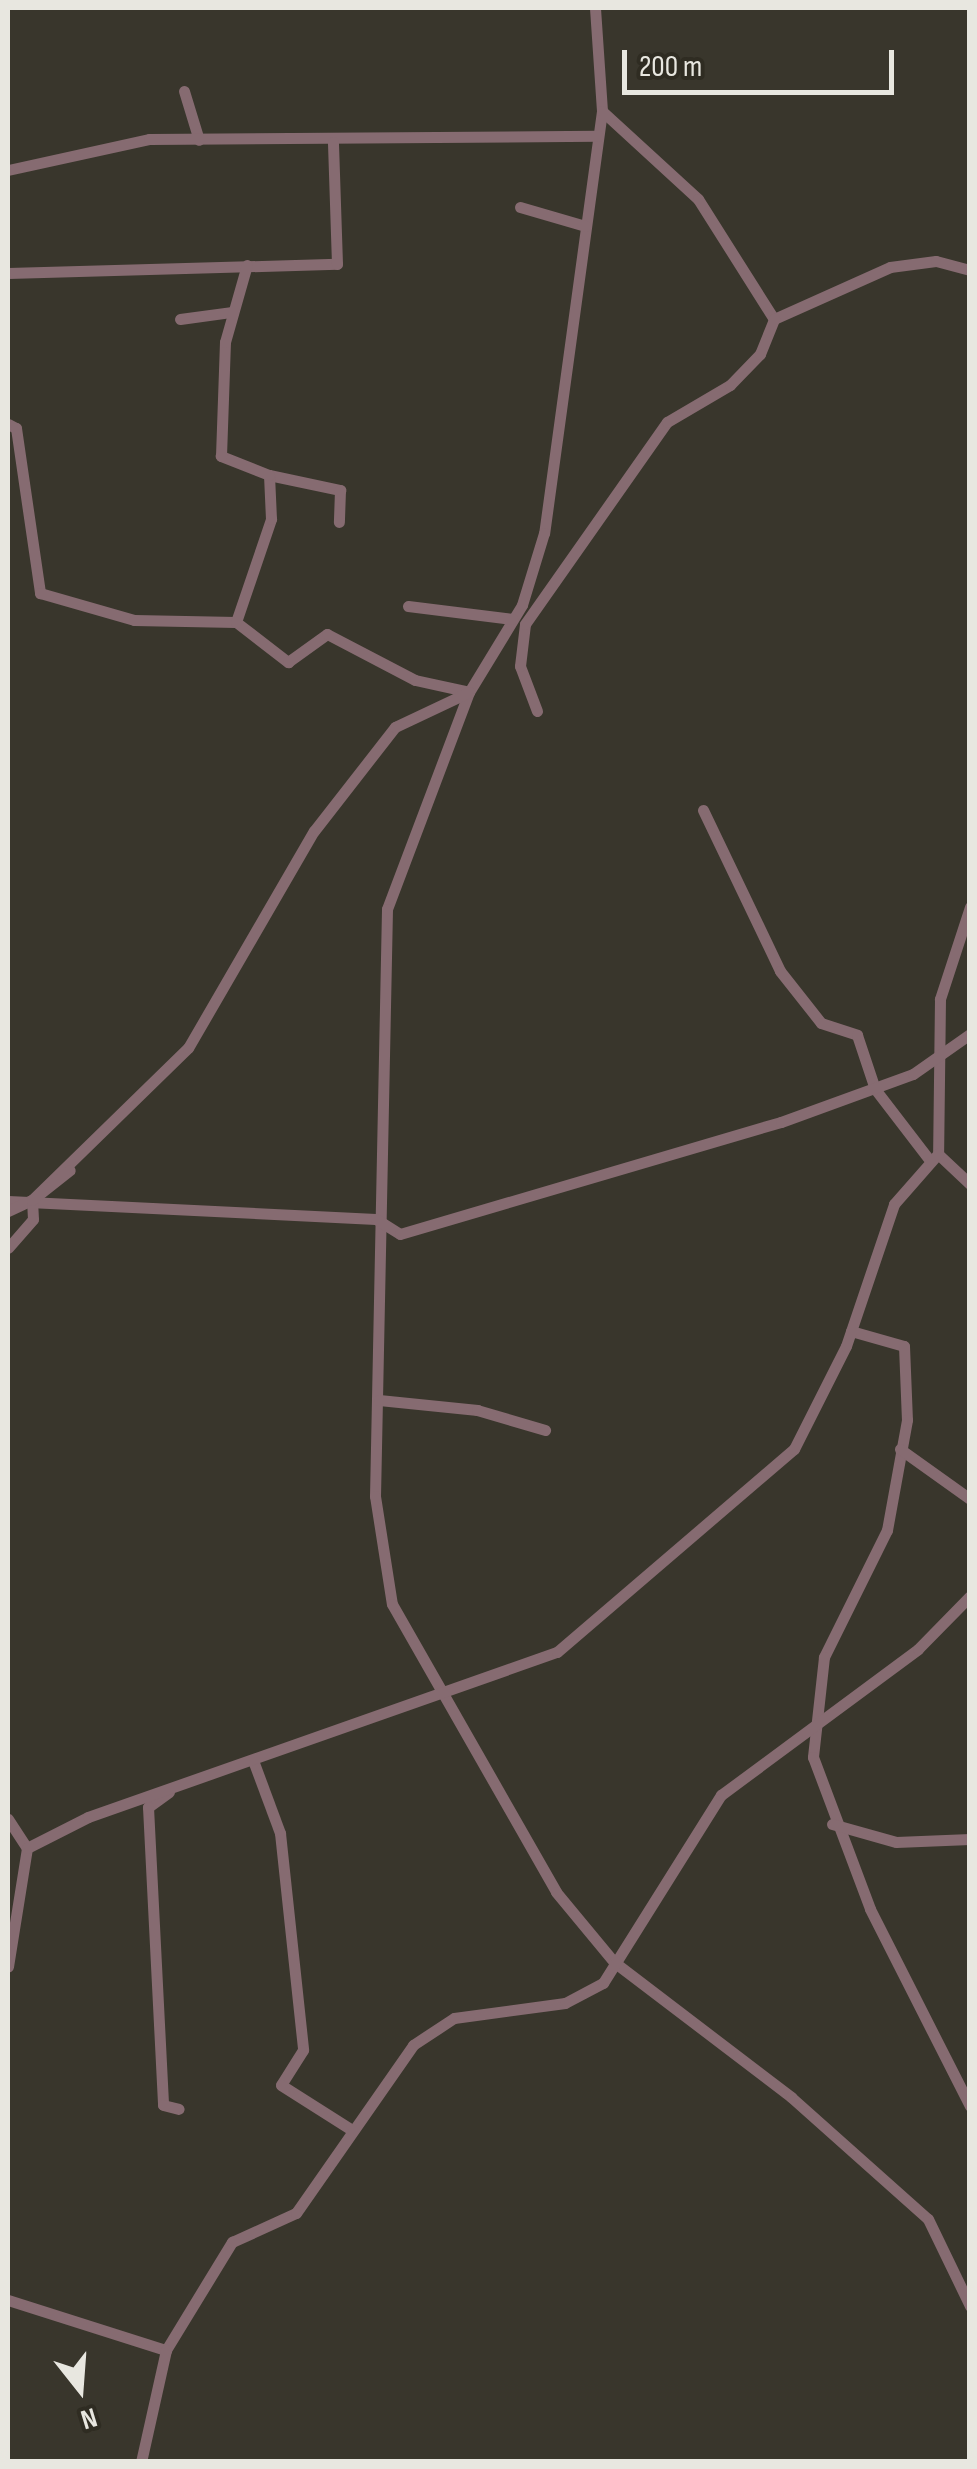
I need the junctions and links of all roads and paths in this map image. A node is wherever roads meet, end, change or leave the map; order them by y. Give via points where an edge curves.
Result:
1 (595, 8) edge
2 (184, 91) dead end
3 (602, 112) junction
4 (598, 136) junction
5 (199, 140) junction
6 (334, 142) junction
7 (8, 170) edge
8 (520, 207) dead end
9 (585, 226) junction
10 (247, 265) junction
11 (970, 270) edge
12 (8, 273) edge
13 (232, 312) junction
14 (180, 319) dead end
15 (774, 319) junction
16 (8, 424) edge
17 (270, 475) junction
18 (339, 522) dead end
19 (408, 606) dead end
20 (512, 619) junction
21 (236, 622) junction
22 (469, 692) junction
23 (538, 711) dead end
24 (703, 810) dead end
25 (970, 906) edge
26 (970, 1034) edge
27 (943, 1058) junction
28 (875, 1089) junction
29 (933, 1156) junction
30 (970, 1184) edge
31 (32, 1200) junction
32 (8, 1201) edge
33 (8, 1211) edge
34 (376, 1219) junction
35 (8, 1248) edge
36 (851, 1331) junction
37 (379, 1400) junction
38 (545, 1430) dead end
39 (900, 1450) junction
40 (970, 1499) edge
41 (970, 1596) edge
42 (437, 1694) junction
43 (816, 1716) junction
44 (254, 1763) junction
45 (181, 1784) junction
46 (8, 1819) edge
47 (832, 1824) junction
48 (970, 1839) edge
49 (28, 1848) junction
50 (8, 1960) edge
51 (614, 1962) junction
52 (970, 2106) edge
53 (179, 2109) dead end
54 (352, 2130) junction
55 (8, 2300) edge
56 (970, 2306) edge
57 (166, 2350) junction
58 (141, 2462) edge

1 - 3 street
2 - 5 street
3 - 4 street
3 - 15 street via 698,199
4 - 6 street
4 - 9 street
5 - 6 street
5 - 7 street via 64,152
6 - 10 street via 337,264
8 - 9 street
9 - 20 street via 544,533
10 - 12 street
10 - 13 street
11 - 15 street via 936,262 890,268
13 - 14 street
13 - 17 street via 221,456
15 - 23 street via 760,354 730,384 666,422 525,624 520,666
16 - 21 street via 16,428 40,593 134,620
17 - 18 street via 340,490
17 - 21 street via 271,519
19 - 20 street
20 - 22 street
21 - 22 street via 288,662 327,634 415,680
22 - 31 street via 395,727 361,765 188,1048 85,1150 60,1184
22 - 34 street via 387,909 387,1165
24 - 28 street via 780,971 821,1023 858,1035
25 - 27 street via 940,999
26 - 27 street
27 - 28 street
27 - 29 street
28 - 29 street
28 - 34 street via 400,1234
29 - 30 street
29 - 36 street via 917,1187 894,1204
31 - 32 street
31 - 33 street
31 - 34 street
31 - 35 street via 33,1219
34 - 37 street
36 - 39 street via 904,1346
36 - 42 street via 794,1450 557,1652
37 - 38 street via 478,1410
37 - 42 street via 376,1496 392,1604
39 - 40 street
39 - 43 street via 887,1530 824,1658
41 - 43 street via 918,1649
42 - 44 street
42 - 51 street via 556,1892
43 - 47 street via 813,1757
43 - 51 street via 721,1796
44 - 45 street
44 - 54 street via 280,1834 303,2050 281,2085
45 - 49 street
45 - 53 street via 148,1808 164,2105
46 - 49 street
47 - 48 street via 896,1842
47 - 52 street
49 - 50 street
51 - 54 street via 603,1983 565,2003 454,2018 413,2045
51 - 56 street via 790,2096 928,2219
54 - 57 street via 296,2213 232,2242
55 - 57 street
57 - 58 street

